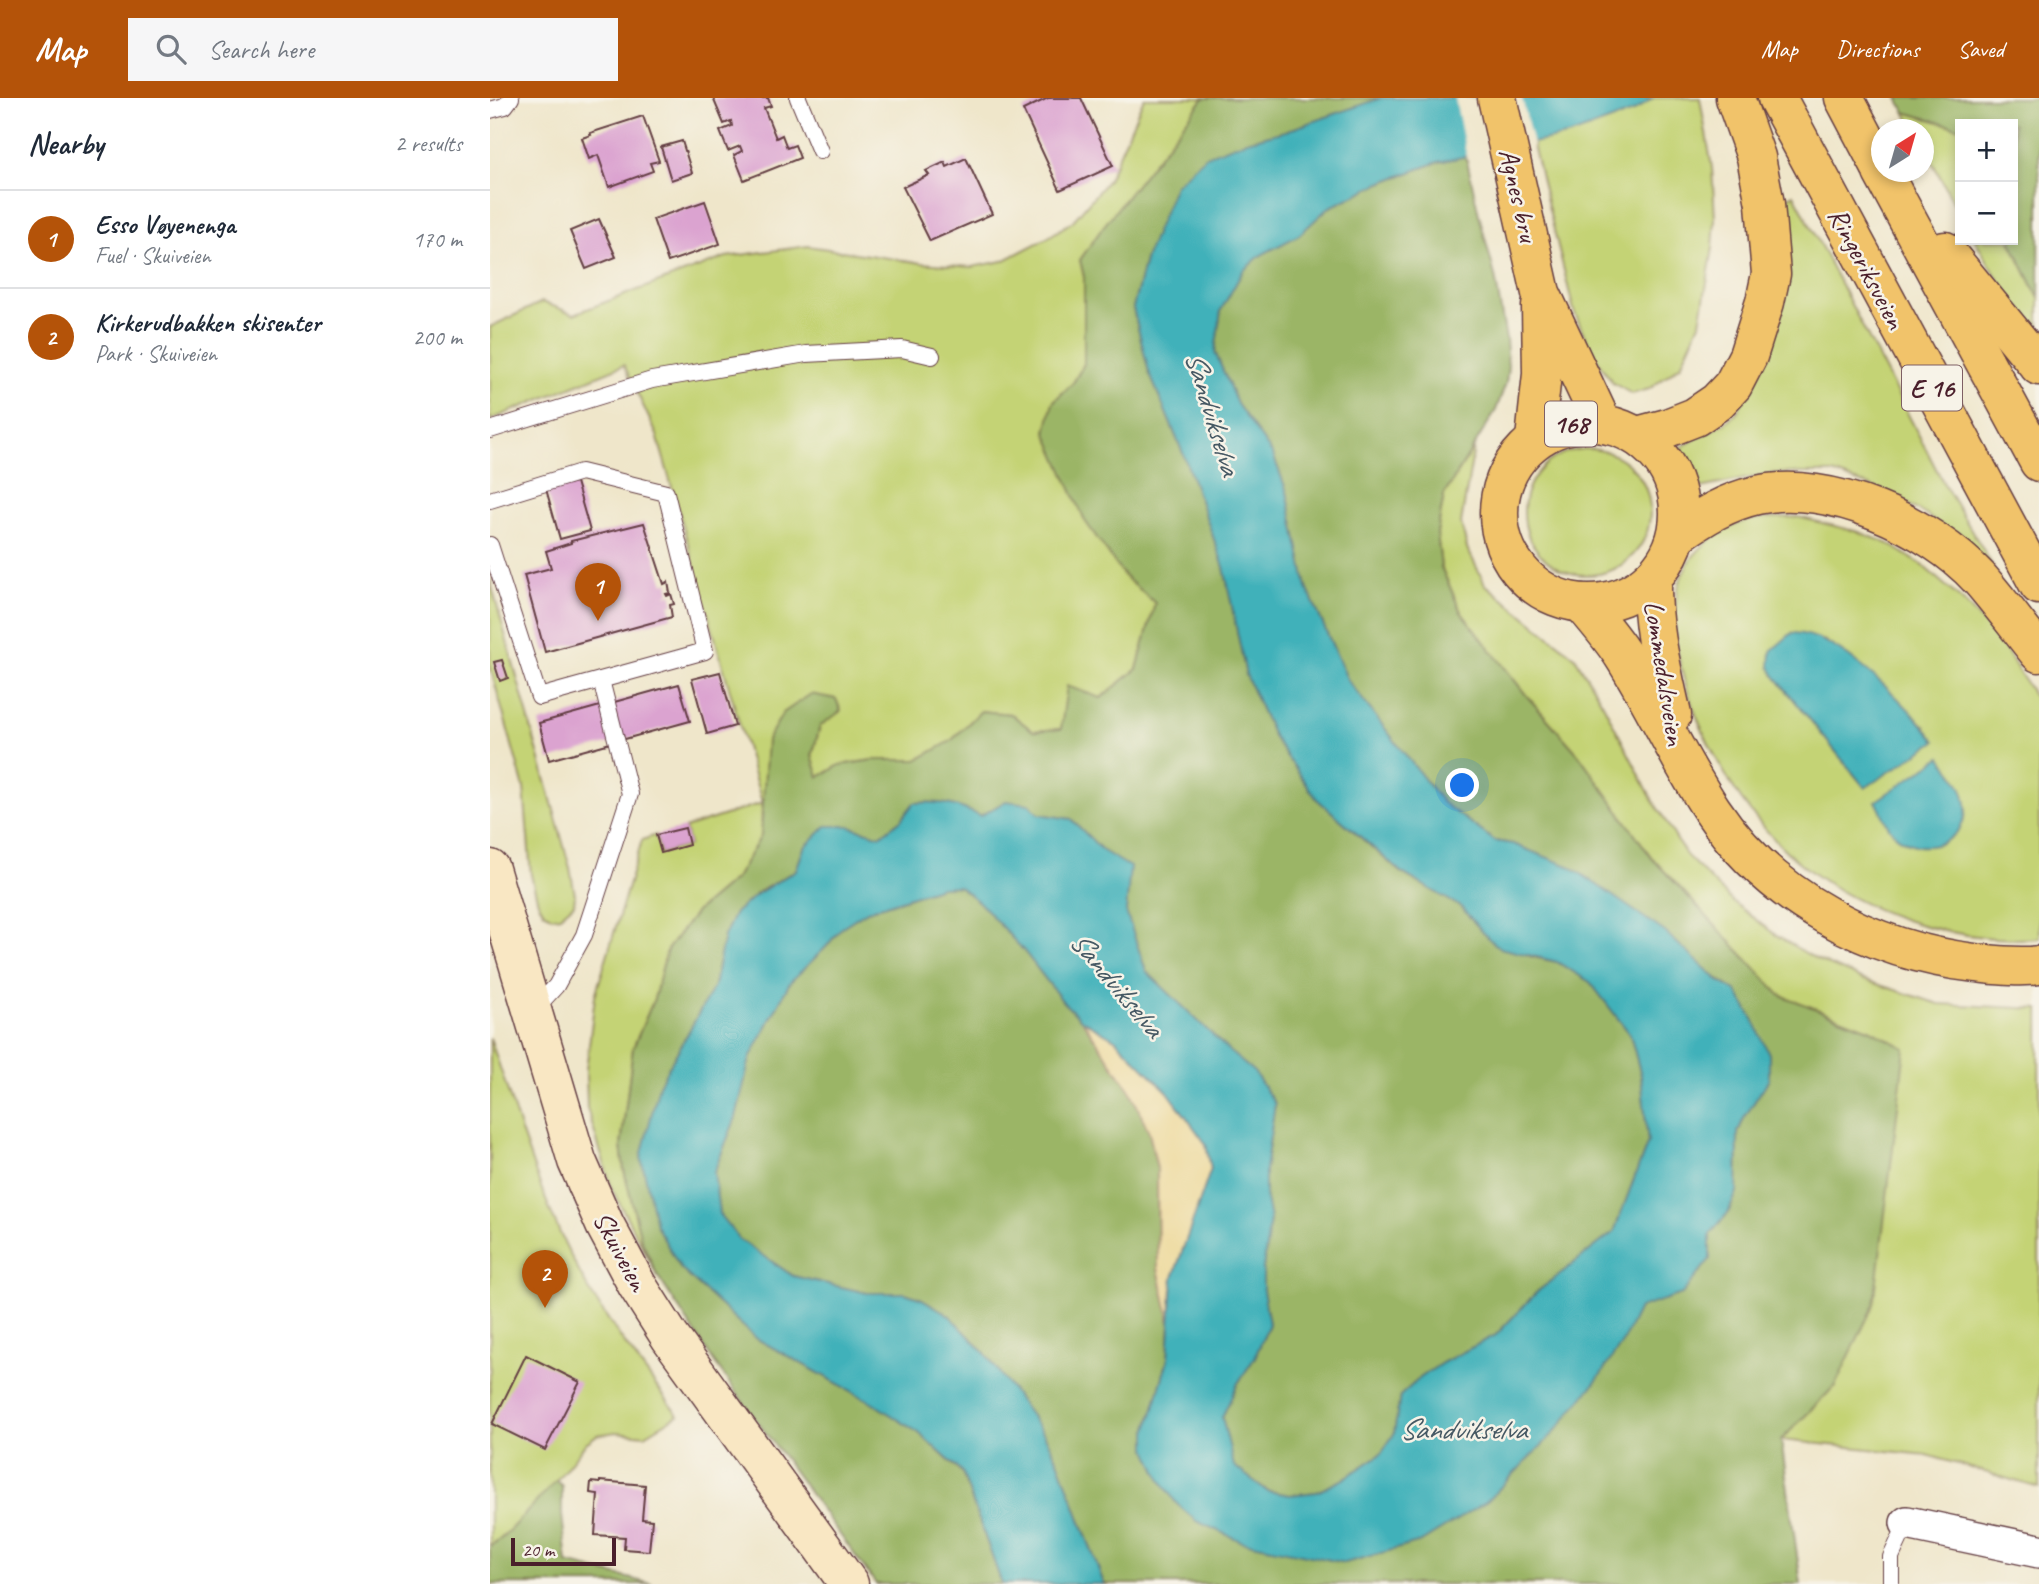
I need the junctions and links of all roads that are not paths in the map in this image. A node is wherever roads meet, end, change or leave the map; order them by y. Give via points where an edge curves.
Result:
1 (511, 98) edge
2 (798, 98) edge
3 (1497, 98) edge
4 (1735, 98) edge
5 (1777, 98) edge
6 (1844, 98) edge
7 (490, 110) edge
8 (1871, 149) edge
9 (820, 151) dead end
10 (1888, 182) edge
11 (1891, 182) edge
12 (1541, 293) junction
13 (932, 356) dead end
14 (2039, 366) edge
15 (1595, 409) junction
16 (490, 430) edge
17 (1637, 436) junction
18 (1535, 439) junction
19 (2039, 462) edge
20 (490, 500) edge
21 (1677, 535) junction
22 (490, 545) edge
23 (2039, 585) edge
24 (1652, 596) junction
25 (1581, 603) junction
26 (2039, 653) edge
27 (601, 680) junction
28 (1680, 758) junction
29 (490, 869) edge
30 (2039, 965) edge
31 (533, 1012) junction
32 (1907, 1523) joint
33 (2039, 1550) edge
34 (849, 1584) edge
35 (1891, 1584) edge

1 - 7 lane via 505,106
2 - 9 lane
3 - 12 main road, Agnes bru / 168
4 - 17 main road via 1756,157 1765,204 1771,274 1765,302 1748,356 1733,385 1695,416
5 - 23 main road, Ringeriksveien / E 16
6 - 8 main road, E 16
10 - 19 main road, E 16
11 - 14 main road, E 16
12 - 15 main road, Agnes bru / 168
12 - 18 main road, Agnes bru / 168
13 - 16 lane via 902,349 793,356 652,380
15 - 17 main road, 168
15 - 18 main road, 168 via 1578,422
17 - 21 main road, 168 via 1658,455 1673,479 1679,507
18 - 25 main road, 168 via 1513,462 1500,491 1498,522 1507,552 1525,578 1551,596
20 - 27 lane via 580,472 666,493 705,651
21 - 24 main road, 168
21 - 26 main road via 1708,512 1759,494 1793,492 1859,505 1920,532 1947,552 1977,577
22 - 27 lane via 540,697
24 - 25 main road, 168 via 1631,593 1607,602
24 - 28 main road, Lommedalsveien via 1656,649
25 - 28 main road, Lommedalsveien via 1638,680
27 - 31 lane via 630,793 584,935 556,986
28 - 30 main road via 1714,813 1740,844 1782,885 1833,919 1904,950 1945,959
29 - 31 main road, Skuiveien
31 - 34 main road, Skuiveien via 577,1161 637,1285
32 - 33 street
32 - 35 lane via 1891,1557

